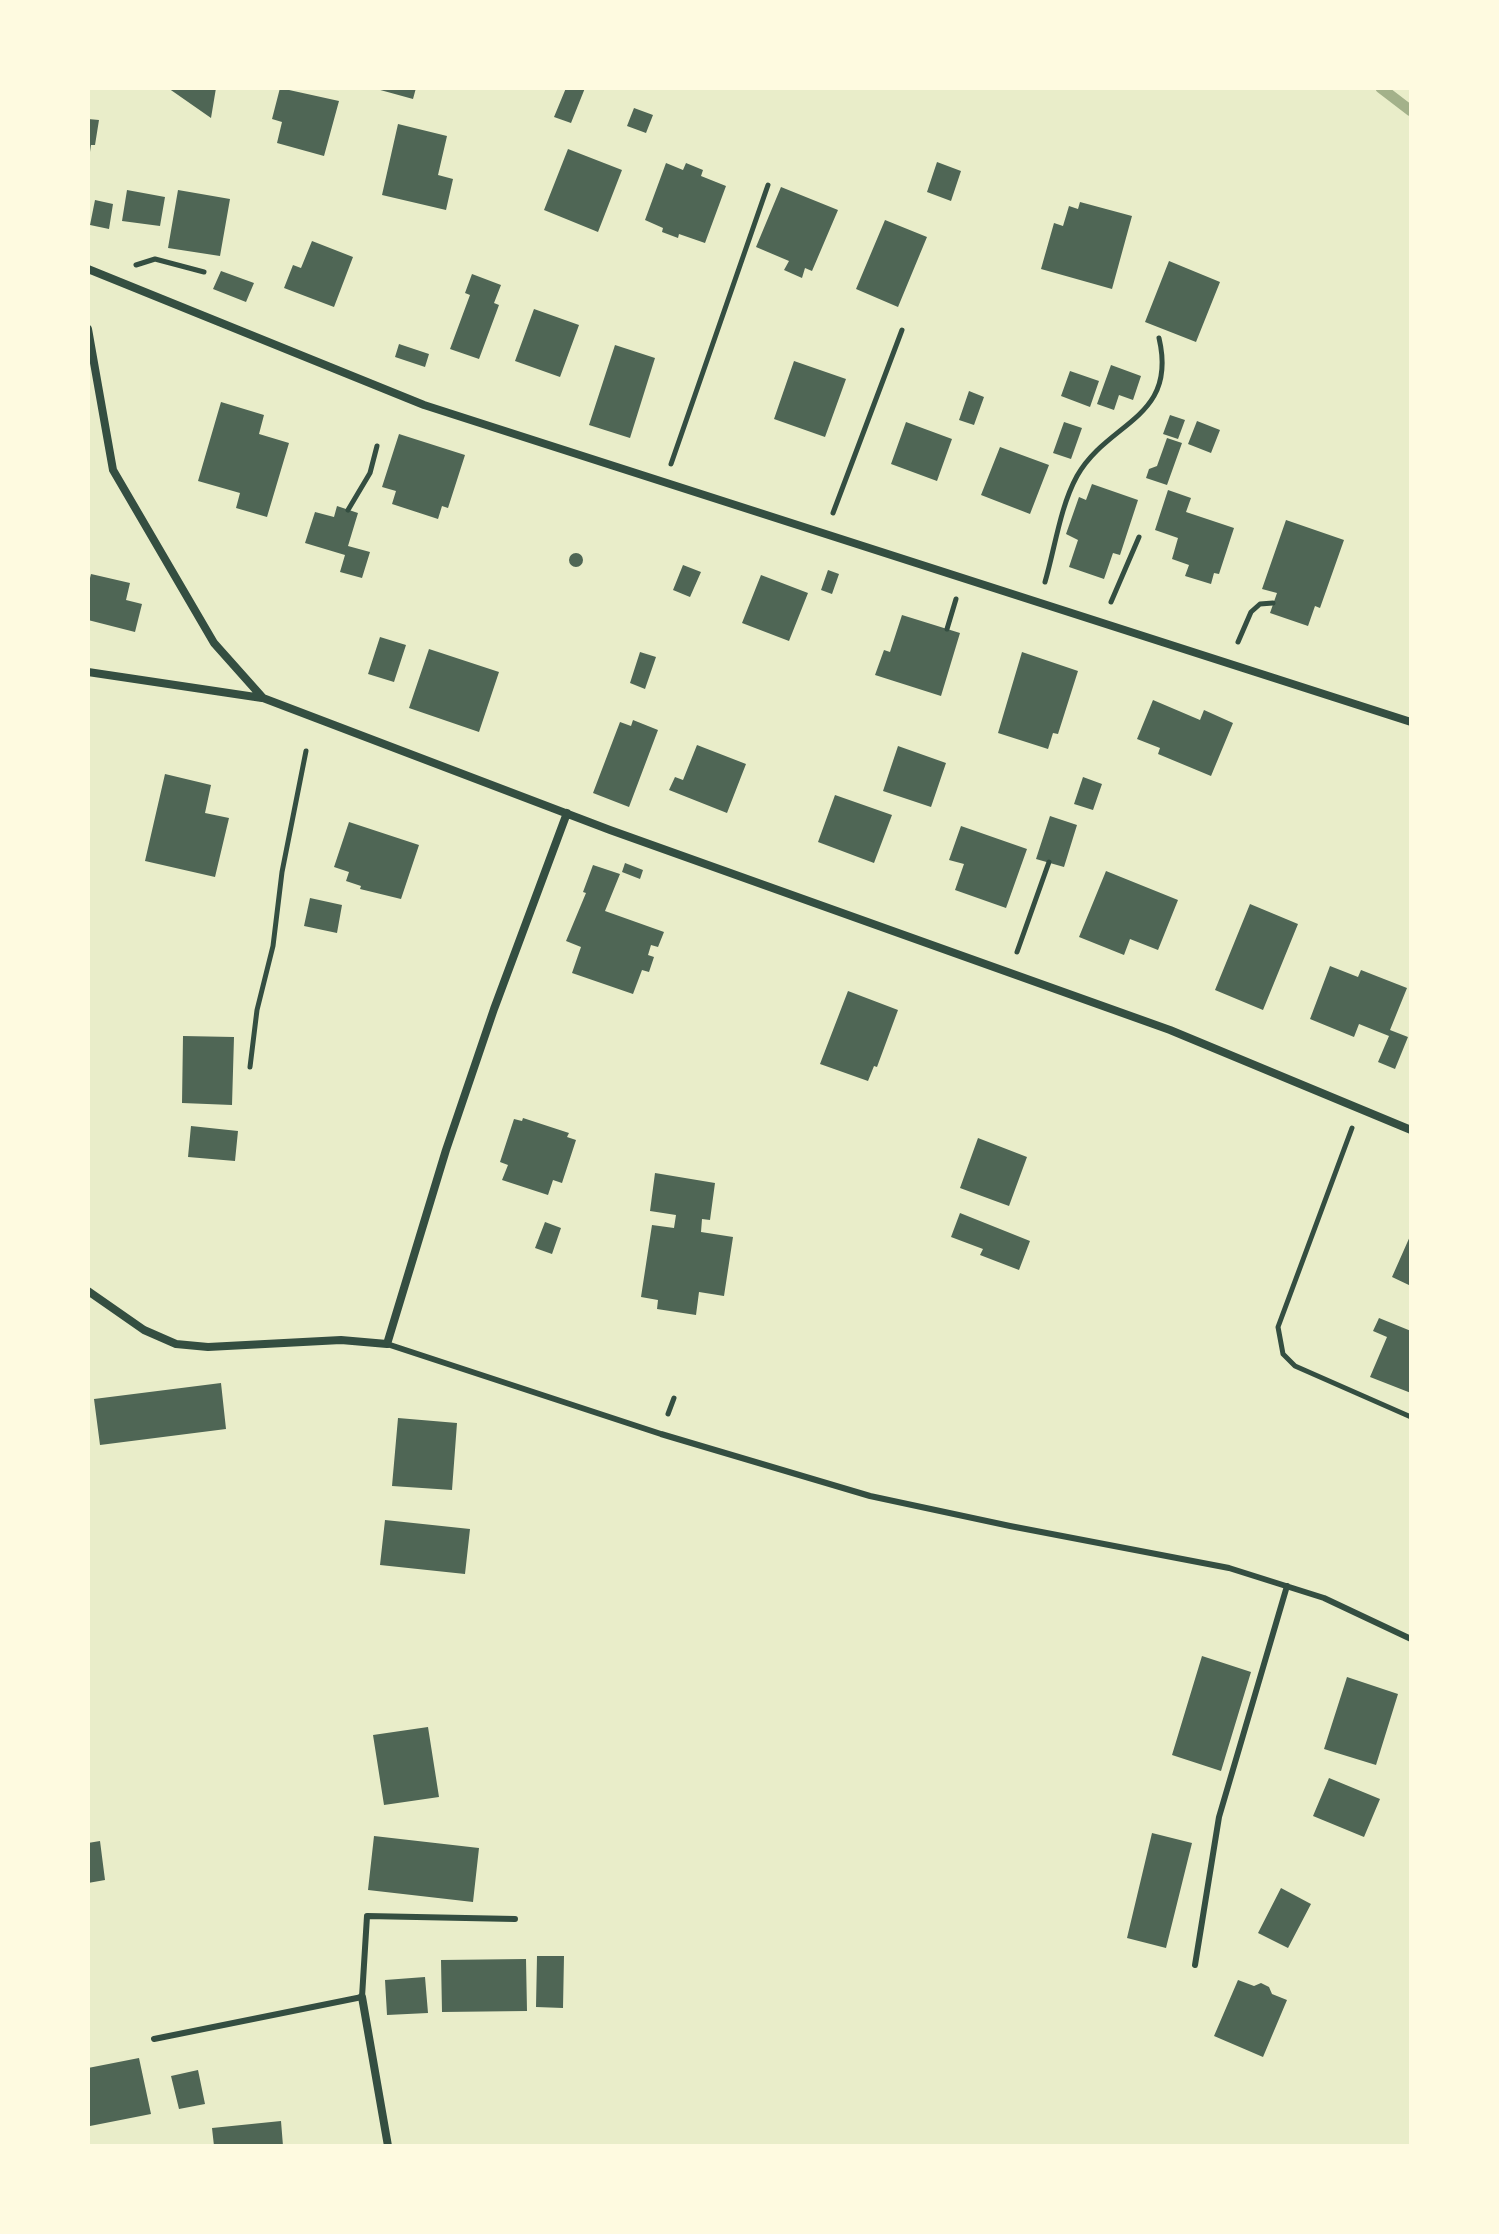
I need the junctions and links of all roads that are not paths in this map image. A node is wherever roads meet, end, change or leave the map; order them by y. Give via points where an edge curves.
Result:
1 (88, 269) edge
2 (88, 329) edge
3 (88, 672) edge
4 (263, 698) junction
5 (1411, 722) edge
6 (567, 813) junction
7 (1411, 1130) edge
8 (88, 1291) edge
9 (387, 1344) junction
10 (1287, 1586) junction
11 (1411, 1639) edge
12 (515, 1919) dead end
13 (1195, 1965) dead end
14 (362, 1997) junction
15 (154, 2039) dead end
16 (388, 2146) edge

1 - 5 street via 424,405
2 - 4 street via 113,470 214,643
3 - 4 street
4 - 6 street
6 - 7 street via 1170,1030
6 - 9 street via 446,1150
8 - 9 street via 144,1330 176,1344
9 - 10 lane via 870,1496 1229,1568
10 - 11 lane
10 - 13 lane via 1219,1817
12 - 14 lane via 367,1916
14 - 15 lane
14 - 16 street

